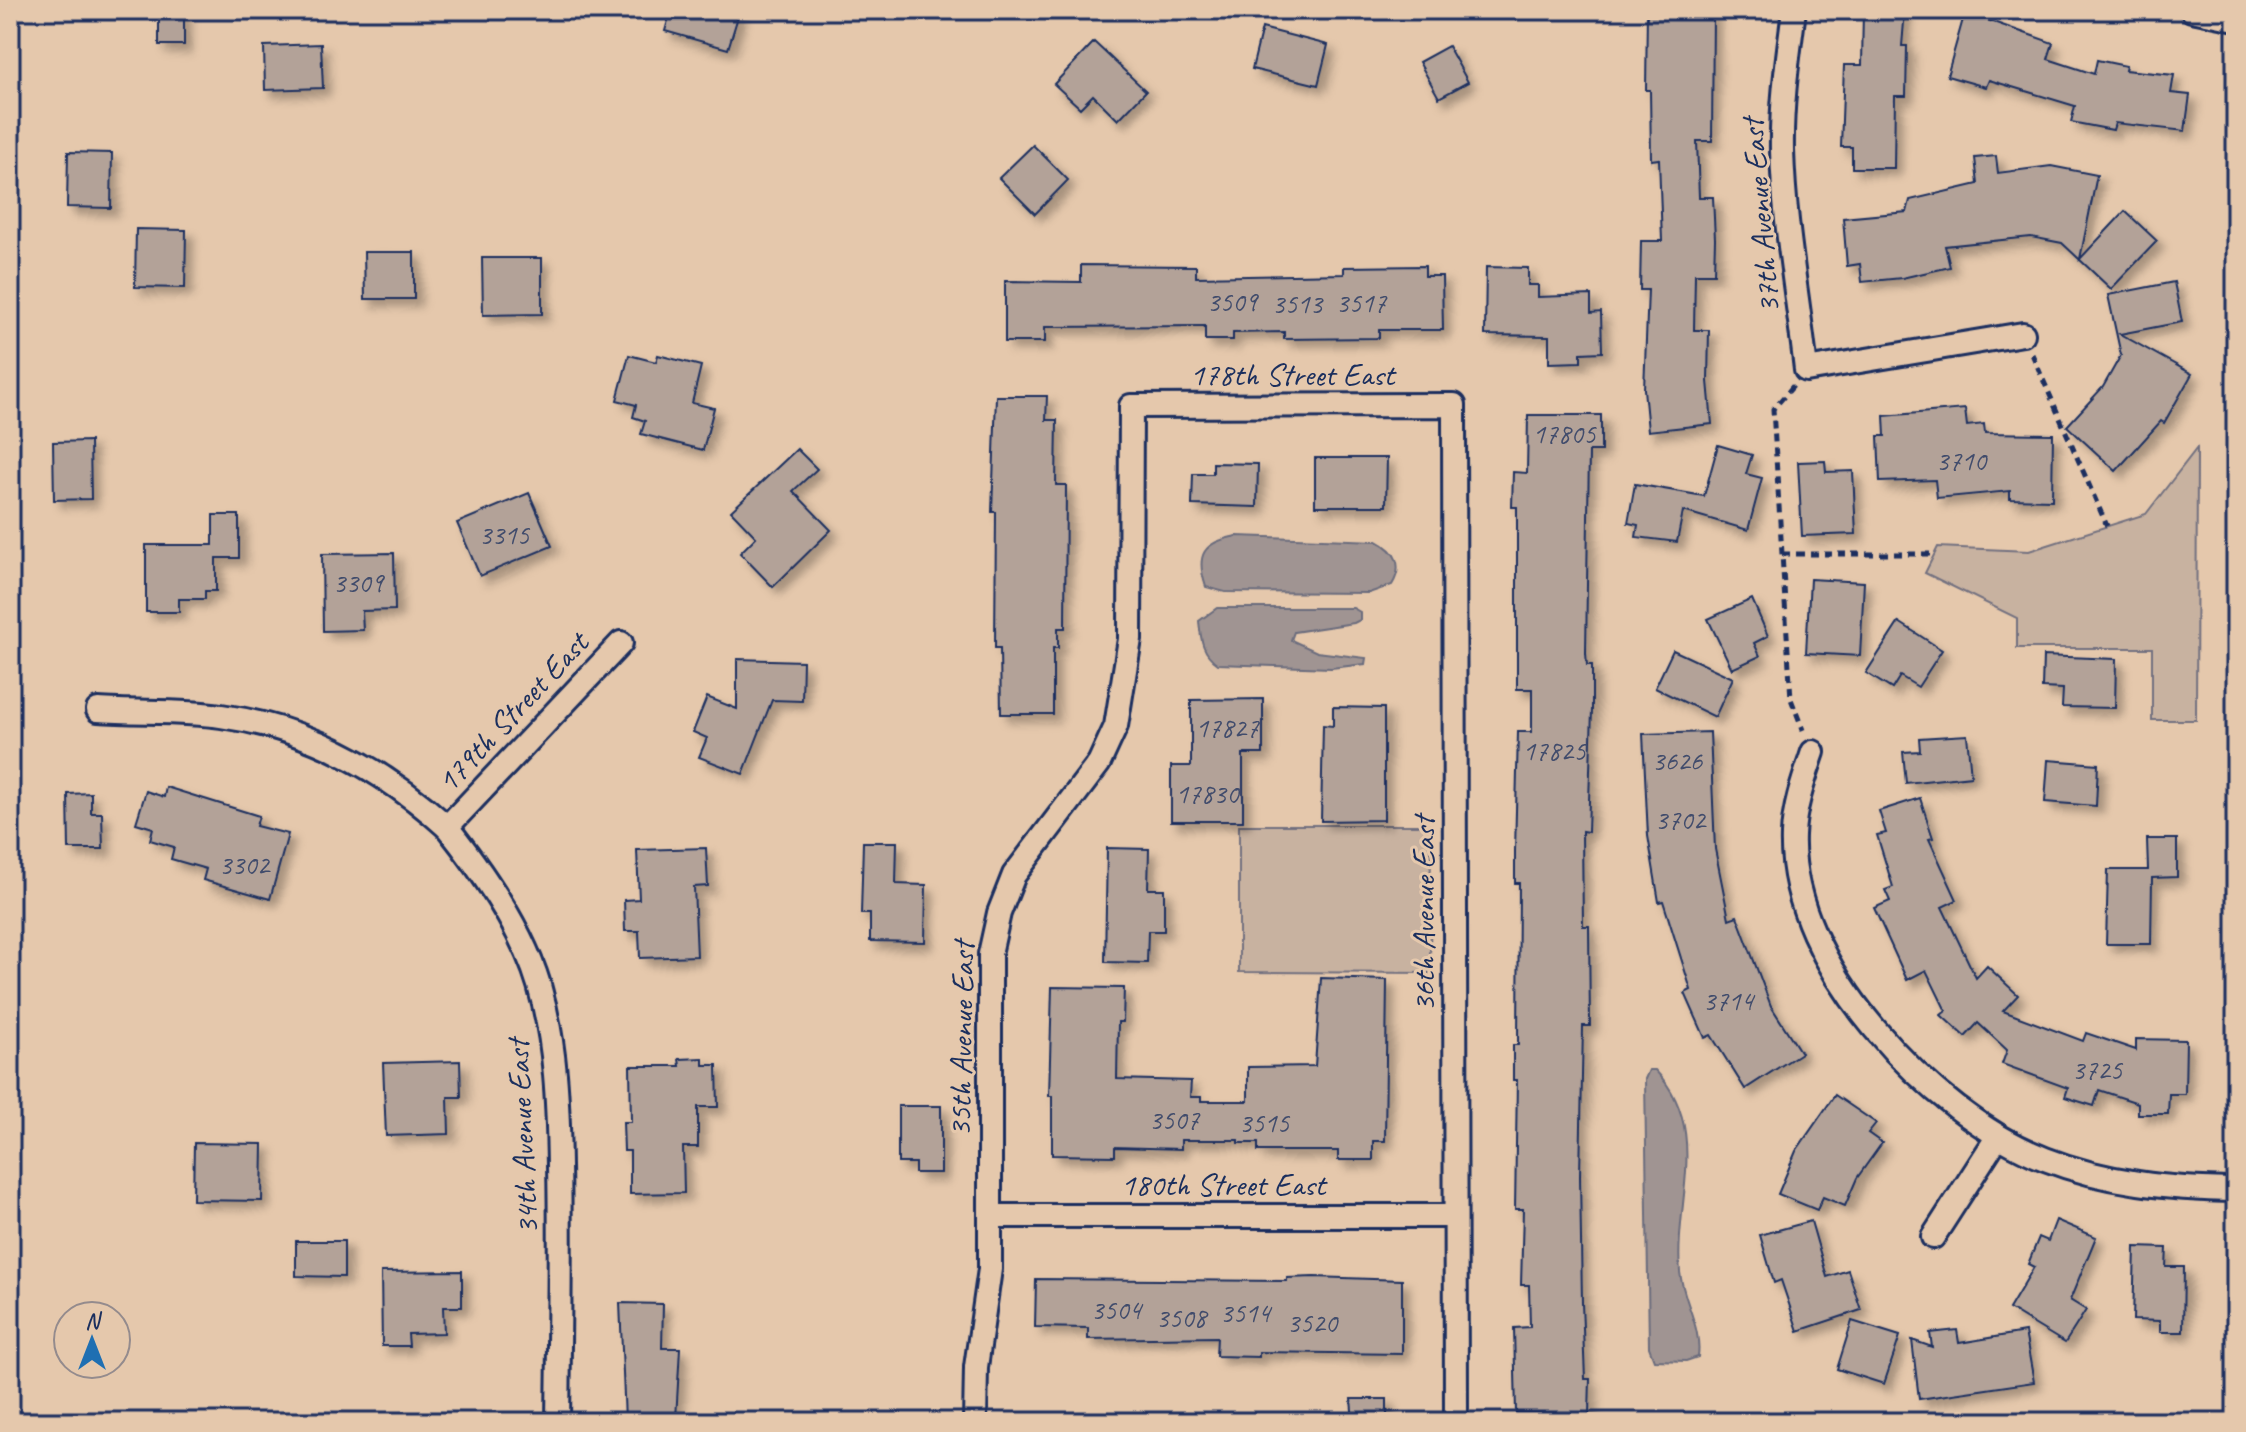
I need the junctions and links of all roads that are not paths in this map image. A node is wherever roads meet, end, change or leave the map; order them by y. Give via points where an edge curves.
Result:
1 (1794, 10) edge
2 (2192, 10) edge
3 (2236, 19) edge
4 (2023, 334) road end
5 (1454, 405) joint
6 (1131, 406) joint
7 (621, 643) dead end
8 (98, 710) dead end
9 (1813, 752) road end
10 (447, 827) junction
11 (1998, 1136) junction
12 (2236, 1190) edge
13 (990, 1216) junction
14 (1455, 1216) junction
15 (1933, 1237) dead end
16 (558, 1422) edge
17 (975, 1422) edge
18 (1456, 1422) edge

1 - 4 street, 37th Avenue East via 1782,149 1806,370
2 - 3 street
5 - 6 street, 178th Street East
5 - 14 street, 36th Avenue East
6 - 13 street, 35th Avenue East via 1130,639 1116,726 1099,763 1014,875 990,954
7 - 10 street, 179th Street East
8 - 10 street, 179th Street East via 218,715 330,747 388,778
9 - 11 street via 1793,835 1800,888 1817,936 1874,1032 1953,1107
10 - 16 street, 34th Avenue East via 496,895 539,982 552,1043 560,1223
11 - 12 street via 2071,1169 2115,1180
11 - 15 street
13 - 14 street, 180th Street East
13 - 17 street, 35th Avenue East
14 - 18 street, 36th Avenue East

